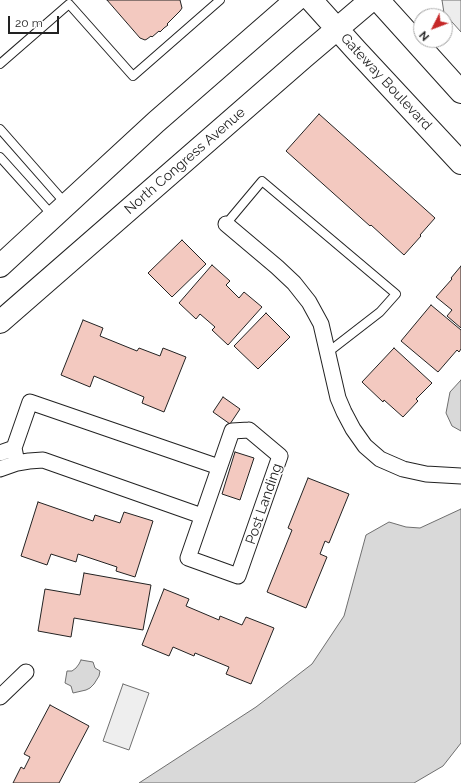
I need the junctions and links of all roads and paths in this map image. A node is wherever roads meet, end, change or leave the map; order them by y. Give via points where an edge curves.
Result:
1 (220, 0) edge
2 (296, 0) edge
3 (311, 0) edge
4 (371, 0) edge
5 (378, 0) edge
6 (68, 2) edge
7 (337, 29) junction
8 (0, 64) edge
9 (461, 92) edge
10 (0, 129) edge
11 (0, 157) edge
12 (461, 163) edge
13 (60, 211) junction
14 (226, 224) joint
15 (0, 266) edge
16 (0, 322) edge
17 (327, 353) junction
18 (14, 448) junction
19 (0, 453) edge
20 (17, 463) junction
21 (219, 466) junction
22 (0, 469) edge
23 (461, 476) edge
24 (202, 516) junction
25 (26, 672) dead end
26 (0, 697) edge

1 - 6 lane via 133,76
2 - 13 main road via 156,122
3 - 7 main road, Gateway Boulevard
4 - 7 main road, North Congress Avenue
5 - 9 main road
6 - 8 lane
7 - 12 main road, Gateway Boulevard
7 - 16 main road, North Congress Avenue
10 - 13 lane
11 - 13 lane
13 - 15 main road
14 - 17 street via 277,267 309,302 321,324
14 - 17 lane via 262,181 396,294 380,312
17 - 23 street via 338,398 353,429 365,446 380,458 403,469 426,474
18 - 19 street
18 - 20 street
18 - 21 street via 30,402
20 - 22 street
20 - 24 street via 43,460
21 - 24 street, Post Landing
21 - 24 street, Post Landing via 232,431 249,430 280,456 238,576 188,558
25 - 26 street

